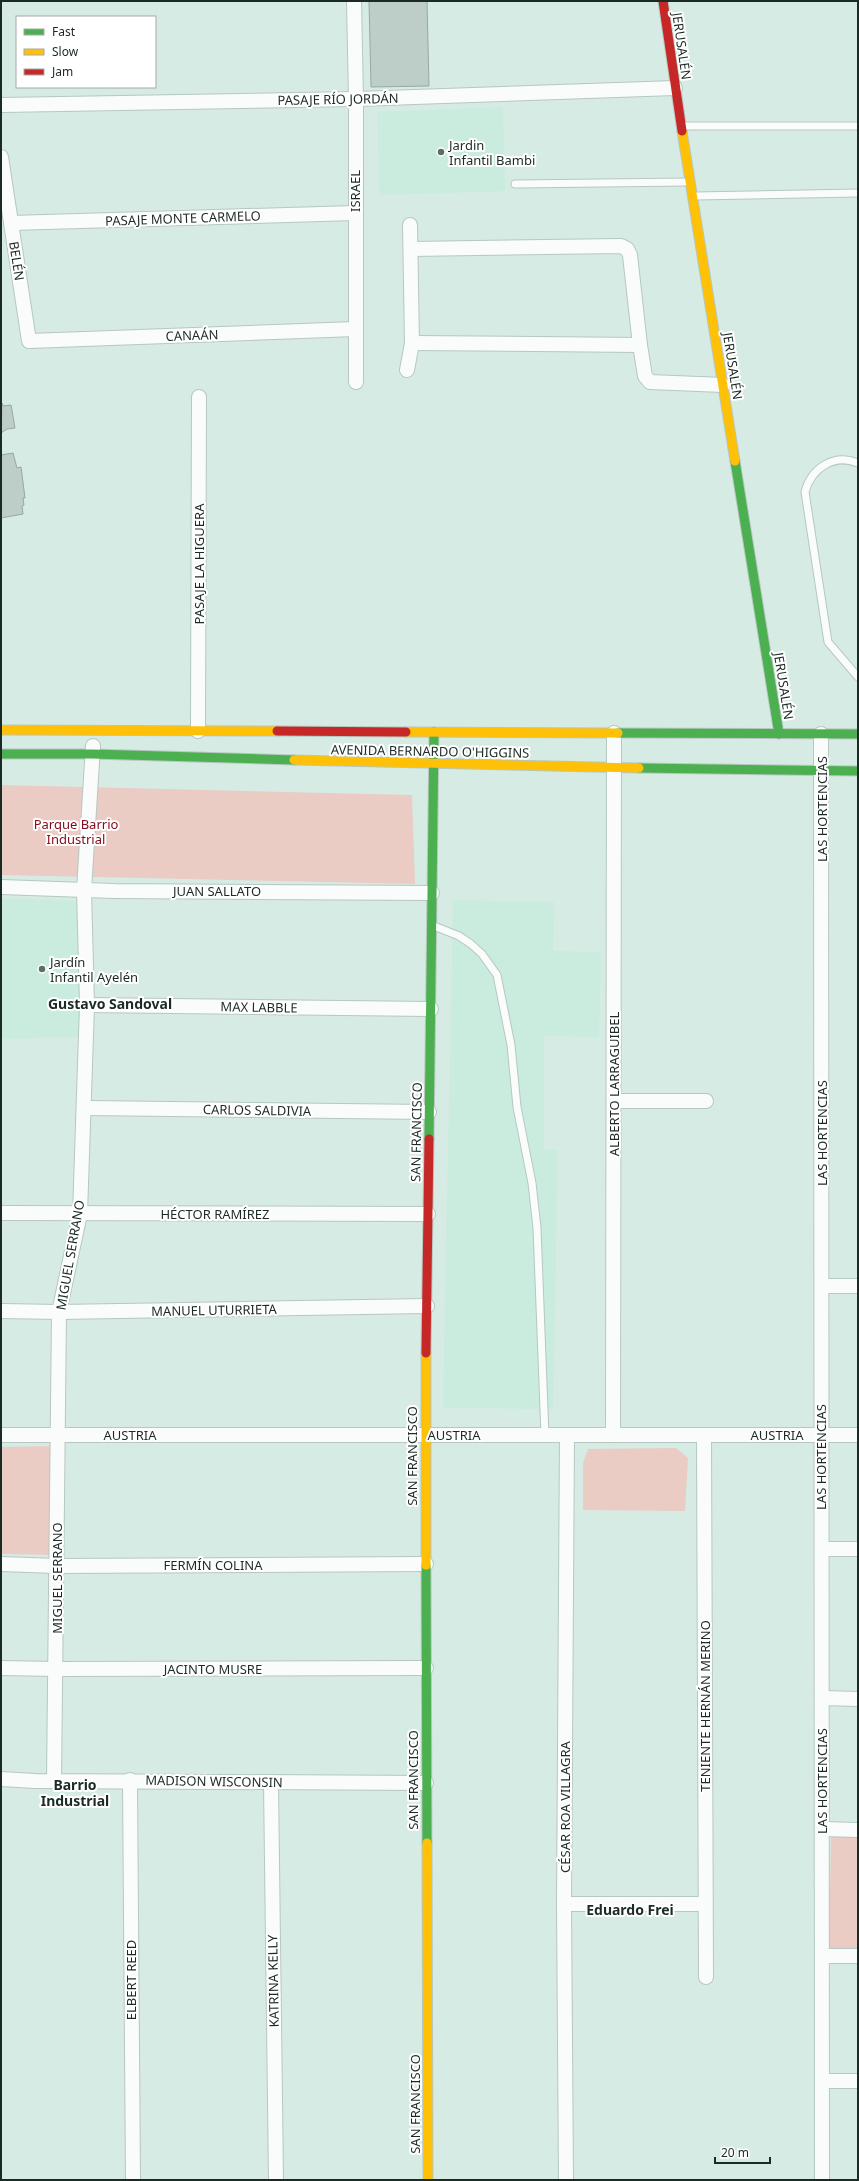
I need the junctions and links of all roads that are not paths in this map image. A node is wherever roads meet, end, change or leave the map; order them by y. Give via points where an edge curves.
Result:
1 (354, 1) edge
2 (663, 1) edge
3 (675, 88) junction
4 (356, 99) junction
5 (1, 105) edge
6 (681, 126) junction
7 (858, 126) edge
8 (1, 157) edge
9 (690, 182) junction
10 (515, 184) dead end
11 (858, 193) edge
12 (692, 196) junction
13 (355, 213) junction
14 (11, 222) junction
15 (410, 225) dead end
16 (411, 249) junction
17 (356, 329) junction
18 (29, 341) joint
19 (412, 343) junction
20 (640, 345) junction
21 (407, 370) dead end
22 (356, 382) dead end
23 (723, 385) junction
24 (199, 397) dead end
25 (858, 463) edge
26 (858, 677) edge
27 (95, 729) junction
28 (1, 730) edge
29 (198, 731) junction
30 (434, 732) junction
31 (614, 733) junction
32 (779, 734) junction
33 (822, 734) junction
34 (858, 734) edge
35 (1, 754) edge
36 (92, 754) junction
37 (434, 765) junction
38 (614, 768) junction
39 (858, 771) edge
40 (821, 772) junction
41 (1, 887) edge
42 (84, 890) junction
43 (432, 893) junction
44 (432, 926) junction
45 (88, 1005) junction
46 (430, 1010) junction
47 (614, 1101) junction
48 (706, 1101) dead end
49 (85, 1108) junction
50 (429, 1112) junction
51 (1, 1213) edge
52 (80, 1214) junction
53 (428, 1214) junction
54 (822, 1286) junction
55 (858, 1286) edge
56 (427, 1306) junction
57 (1, 1311) edge
58 (59, 1312) junction
59 (1, 1434) edge
60 (58, 1434) junction
61 (425, 1434) junction
62 (545, 1435) junction
63 (568, 1435) junction
64 (613, 1435) junction
65 (822, 1435) junction
66 (858, 1435) edge
67 (704, 1436) junction
68 (822, 1549) junction
69 (858, 1549) edge
70 (1, 1564) edge
71 (426, 1564) junction
72 (57, 1566) junction
73 (1, 1668) edge
74 (426, 1668) junction
75 (56, 1669) junction
76 (822, 1698) junction
77 (858, 1699) edge
78 (1, 1779) edge
79 (130, 1780) junction
80 (54, 1781) junction
81 (271, 1782) junction
82 (426, 1783) junction
83 (822, 1829) junction
84 (858, 1830) edge
85 (564, 1904) junction
86 (705, 1904) junction
87 (822, 1956) junction
88 (858, 1956) edge
89 (706, 1977) dead end
90 (822, 2081) junction
91 (858, 2081) edge
92 (133, 2180) edge
93 (276, 2180) edge
94 (428, 2180) edge
95 (566, 2180) edge
96 (822, 2180) edge

1 - 4 street, ISRAEL
2 - 3 street, JERUSALÉN
3 - 4 street, PASAJE RÍO JORDÁN
3 - 6 street, JERUSALÉN
4 - 5 street, PASAJE RÍO JORDÁN
4 - 13 street, ISRAEL
6 - 7 lane
6 - 9 street, JERUSALÉN
8 - 14 street, BELÉN
9 - 10 lane
9 - 12 street, JERUSALÉN
11 - 12 lane
12 - 23 street, JERUSALÉN
13 - 14 street, PASAJE MONTE CARMELO
13 - 17 street, ISRAEL
14 - 18 street, BELÉN
15 - 16 street
16 - 19 street
16 - 20 street via 621,246 627,249 630,255
17 - 18 street, CANAÁN
17 - 22 street, ISRAEL
19 - 20 street
19 - 21 street
20 - 23 street via 645,376 650,382
23 - 32 street, JERUSALÉN
24 - 29 street, PASAJE LA HIGUERA
25 - 26 lane via 845,460 827,463 812,475 805,492 828,642
27 - 28 street, AVENIDA BERNARDO O'HIGGINS
27 - 29 street, AVENIDA BERNARDO O'HIGGINS
27 - 36 street, MIGUEL SERRANO
29 - 30 street, AVENIDA BERNARDO O'HIGGINS
30 - 31 street, AVENIDA BERNARDO O'HIGGINS
30 - 37 street, SAN FRANCISCO
31 - 32 street, AVENIDA BERNARDO O'HIGGINS
31 - 38 street, ALBERTO LARRAGUIBEL
32 - 33 street, AVENIDA BERNARDO O'HIGGINS
33 - 34 street, AVENIDA BERNARDO O'HIGGINS
33 - 40 street, LAS HORTENCIAS
35 - 36 street, AVENIDA BERNARDO O'HIGGINS
36 - 37 street, AVENIDA BERNARDO O'HIGGINS
36 - 42 street, MIGUEL SERRANO
37 - 38 street, AVENIDA BERNARDO O'HIGGINS
37 - 43 street, SAN FRANCISCO
38 - 40 street, AVENIDA BERNARDO O'HIGGINS
38 - 47 street, ALBERTO LARRAGUIBEL
39 - 40 street, AVENIDA BERNARDO O'HIGGINS
40 - 54 street, LAS HORTENCIAS
41 - 42 street, JUAN SALLATO
42 - 43 street, JUAN SALLATO
42 - 45 street, MIGUEL SERRANO
43 - 44 street, SAN FRANCISCO
44 - 46 street, SAN FRANCISCO
44 - 62 lane via 446,930 471,944 482,954 497,975 511,1044 517,1107 532,1183 537,1228
45 - 46 street, MAX LABBLE
45 - 49 street, MIGUEL SERRANO
46 - 50 street, SAN FRANCISCO
47 - 48 street
47 - 64 street, ALBERTO LARRAGUIBEL
49 - 50 street, CARLOS SALDIVIA
49 - 52 street, MIGUEL SERRANO
50 - 53 street, SAN FRANCISCO
51 - 52 street, HÉCTOR RAMÍREZ
52 - 53 street, HÉCTOR RAMÍREZ
52 - 58 street, MIGUEL SERRANO
53 - 56 street, SAN FRANCISCO
54 - 55 street
54 - 65 street, LAS HORTENCIAS
56 - 58 street, MANUEL UTURRIETA
56 - 61 street, SAN FRANCISCO
57 - 58 street, MANUEL UTURRIETA
58 - 60 street, MIGUEL SERRANO
59 - 60 street, AUSTRIA
60 - 61 street, AUSTRIA
60 - 72 street, MIGUEL SERRANO
61 - 62 street, AUSTRIA
61 - 71 street, SAN FRANCISCO
62 - 63 street, AUSTRIA
63 - 64 street, AUSTRIA
63 - 85 street, CÉSAR ROA VILLAGRA
64 - 67 street, AUSTRIA
65 - 66 street, AUSTRIA
65 - 67 street, AUSTRIA
65 - 68 street, LAS HORTENCIAS
67 - 86 street, TENIENTE HERNÁN MERINO
68 - 69 street
68 - 76 street, LAS HORTENCIAS
70 - 72 street, FERMÍN COLINA
71 - 72 street, FERMÍN COLINA
71 - 74 street, SAN FRANCISCO
72 - 75 street, MIGUEL SERRANO
73 - 75 street, JACINTO MUSRE
74 - 75 street, JACINTO MUSRE
74 - 82 street, SAN FRANCISCO
75 - 80 street, MIGUEL SERRANO
76 - 77 street
76 - 83 street, LAS HORTENCIAS
78 - 80 street, MADISON WISCONSIN
79 - 80 street, MADISON WISCONSIN
79 - 81 street, MADISON WISCONSIN
79 - 92 street, ELBERT REED
81 - 82 street, MADISON WISCONSIN
81 - 93 street, KATRINA KELLY
82 - 94 street, SAN FRANCISCO
83 - 84 street
83 - 87 street, LAS HORTENCIAS
85 - 86 street
85 - 95 street, CÉSAR ROA VILLAGRA
86 - 89 street, TENIENTE HERNÁN MERINO
87 - 88 street
87 - 90 street, LAS HORTENCIAS
90 - 91 street
90 - 96 street, LAS HORTENCIAS

